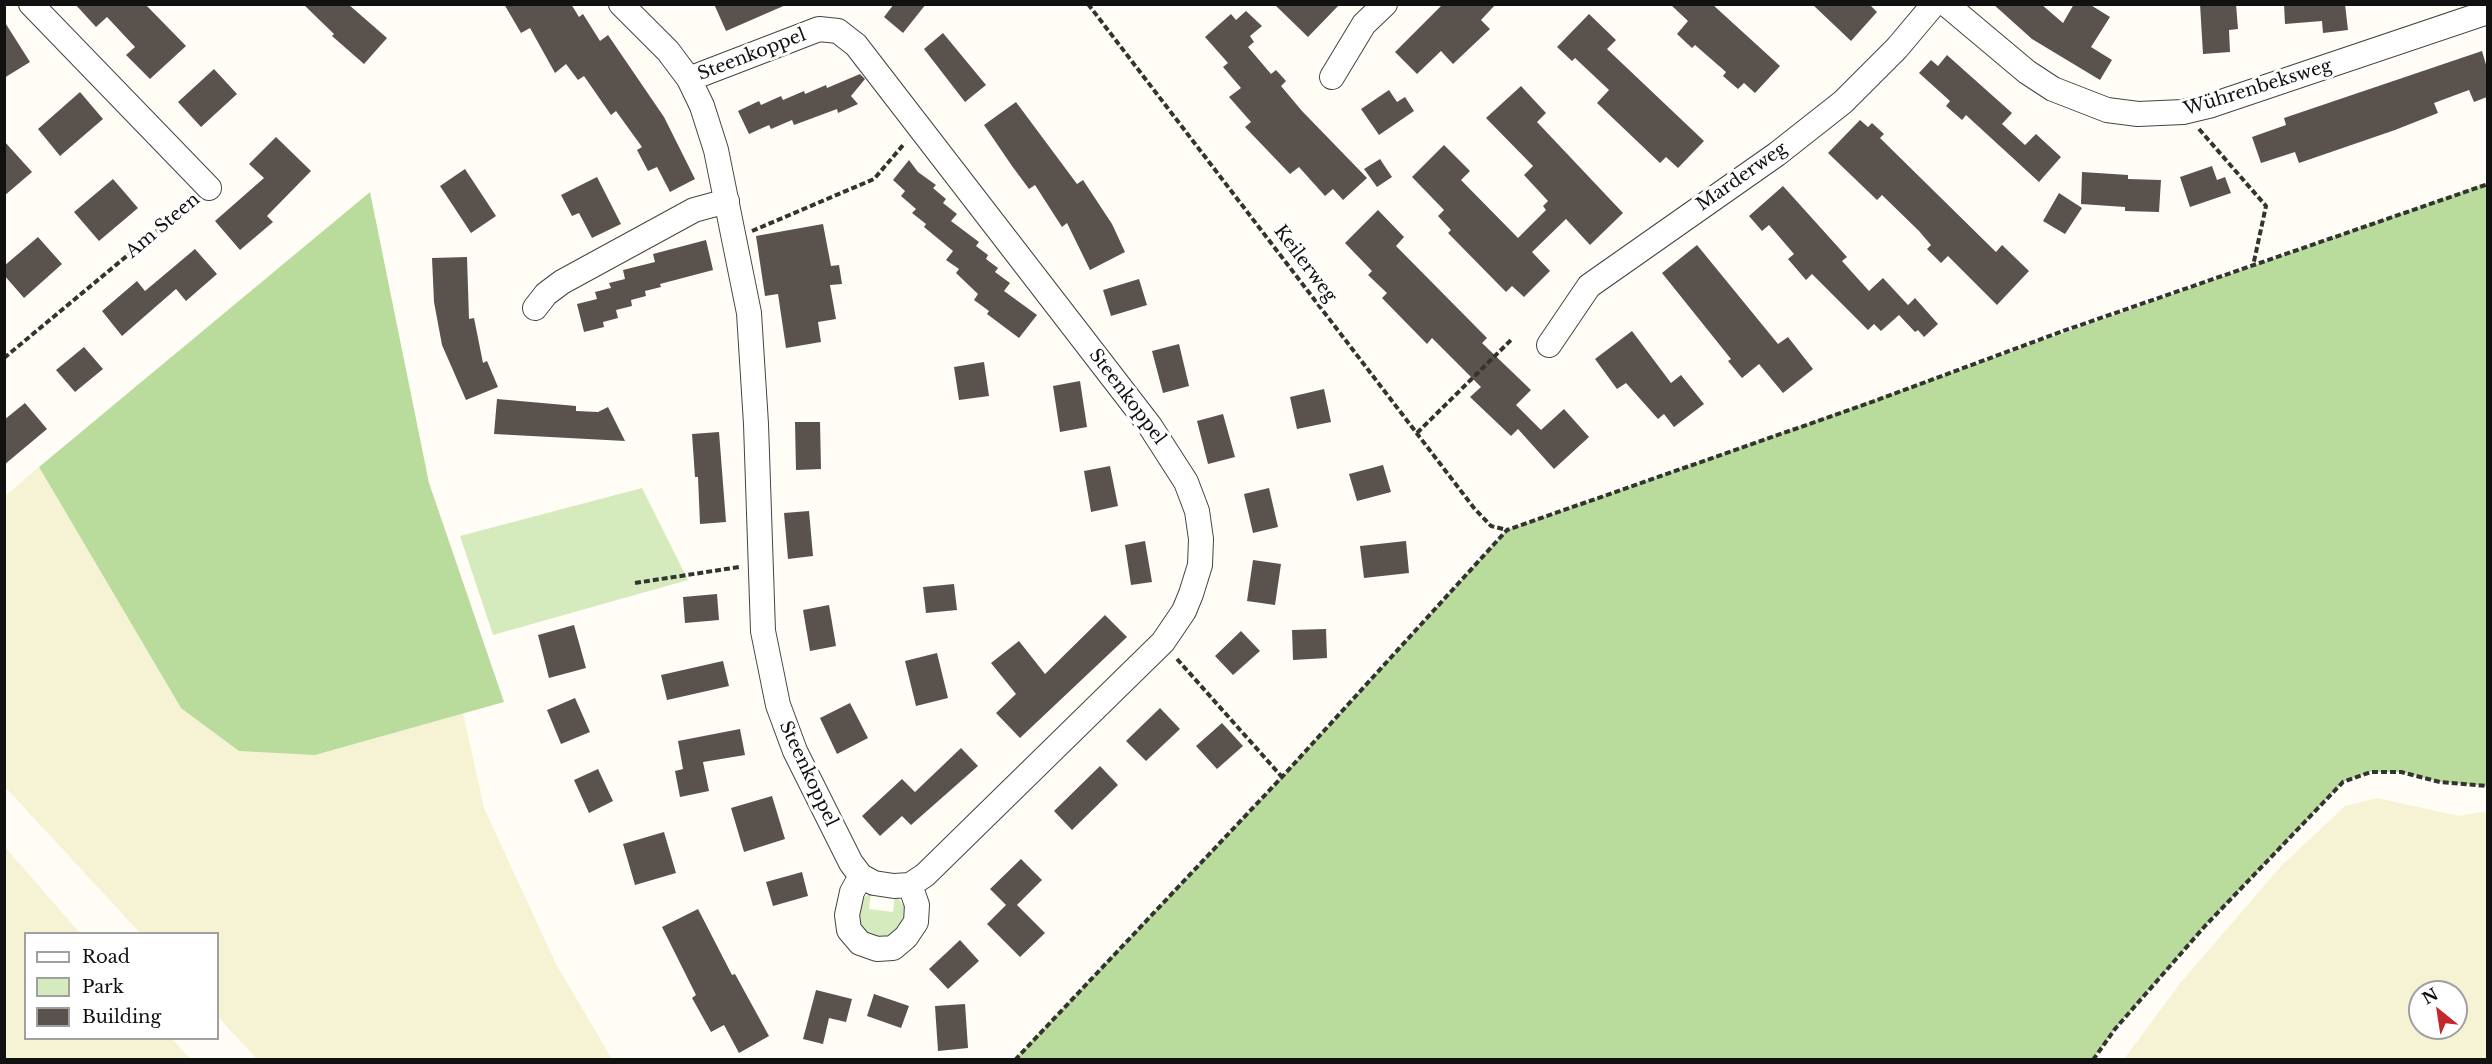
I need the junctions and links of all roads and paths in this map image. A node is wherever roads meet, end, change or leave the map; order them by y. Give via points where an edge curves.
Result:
1 (31, 4) edge
2 (621, 4) edge
3 (1088, 4) edge
4 (1385, 4) edge
5 (1934, 4) edge
6 (1946, 4) edge
7 (2487, 12) edge
8 (1332, 77) dead end
9 (689, 79) junction
10 (2183, 112) junction
11 (919, 127) junction
12 (2487, 184) edge
13 (208, 188) joint
14 (727, 201) junction
15 (735, 238) junction
16 (2252, 267) junction
17 (535, 308) dead end
18 (1511, 340) dead end
19 (1549, 345) dead end
20 (4, 358) edge
21 (1417, 433) junction
22 (1507, 530) junction
23 (761, 563) junction
24 (635, 583) dead end
25 (1162, 642) junction
26 (1282, 777) junction
27 (2487, 786) edge
28 (861, 876) junction
29 (910, 885) junction
30 (1015, 1059) edge
31 (2093, 1059) edge

1 - 13 street, Am Steen
2 - 9 street, Steenkoppel via 668,51
3 - 21 path, Keilerweg
4 - 8 street via 1364,24
5 - 19 street, Marderweg via 1898,48 1843,102 1777,154 1589,286
6 - 10 street, Wührenbeksweg via 2026,72 2069,97 2107,110 2138,114
7 - 10 street, Wührenbeksweg via 2269,88
9 - 11 street, Steenkoppel via 819,29 829,29 847,36 856,45
9 - 14 street, Steenkoppel via 702,106
10 - 16 path via 2266,206
11 - 15 path via 874,179
11 - 25 street, Steenkoppel via 1150,426 1186,482 1200,525 1200,565 1184,611
12 - 16 path
13 - 20 path, Am Steen
14 - 15 street, Steenkoppel
14 - 17 street via 694,210 562,282
15 - 23 street, Steenkoppel via 749,313
16 - 22 path
18 - 21 path
21 - 22 path, Keilerweg via 1474,508 1491,526
22 - 26 path
23 - 24 path
23 - 28 street, Steenkoppel via 765,648 785,728 839,842
25 - 26 path
25 - 29 street, Steenkoppel via 925,875
26 - 30 path
27 - 31 path via 2440,782 2401,772 2371,772 2343,782 2205,926
28 - 29 street via 874,883
28 - 29 street via 852,892 847,915 849,930 860,943 877,949 894,948 916,922 917,905

